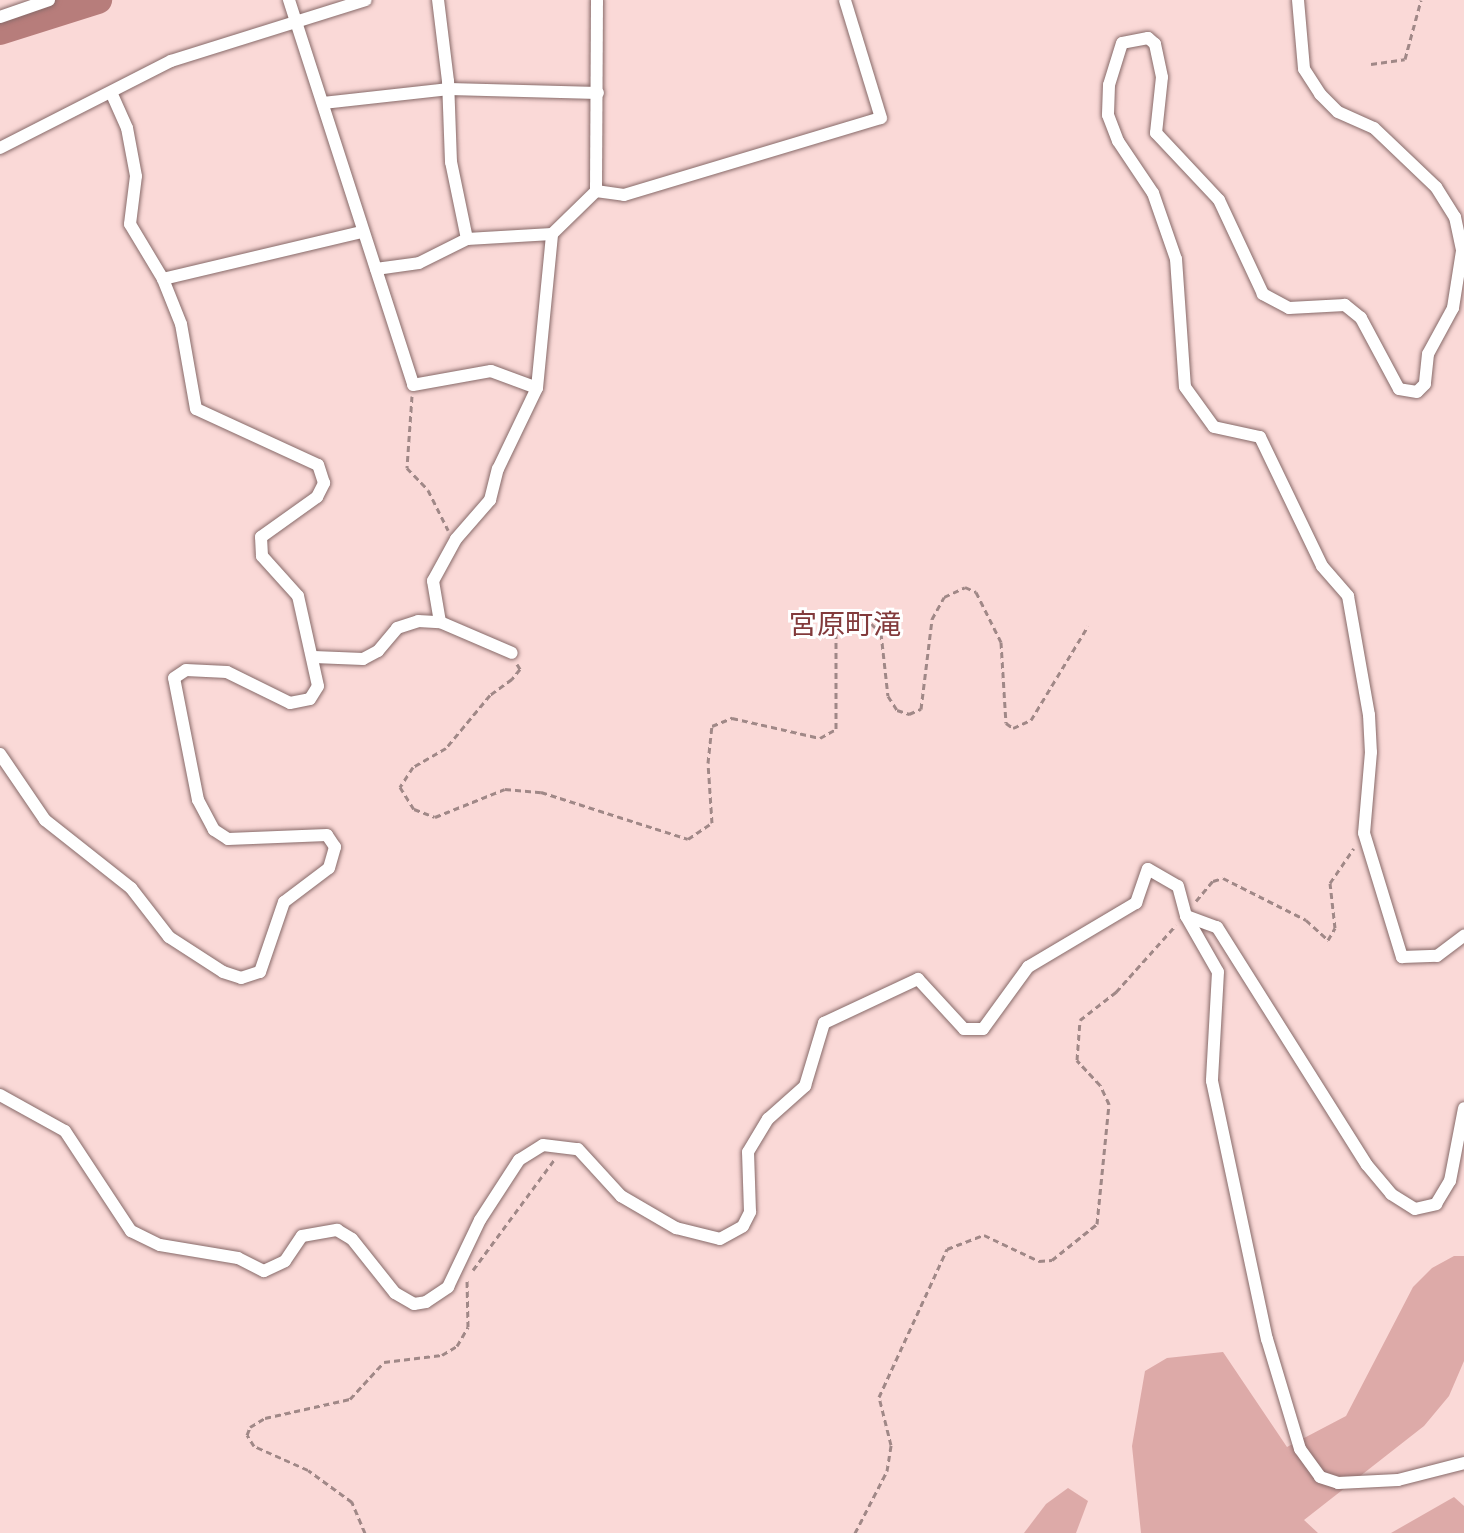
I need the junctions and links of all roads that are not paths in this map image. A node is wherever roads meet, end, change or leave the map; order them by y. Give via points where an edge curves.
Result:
1 (49, 0) edge
2 (289, 0) edge
3 (366, 0) edge
4 (438, 0) edge
5 (597, 0) edge
6 (845, 0) edge
7 (1298, 0) edge
8 (0, 17) edge
9 (296, 22) junction
10 (449, 89) junction
11 (111, 92) junction
12 (598, 93) junction
13 (323, 103) junction
14 (0, 148) edge
15 (596, 191) junction
16 (362, 232) junction
17 (552, 234) junction
18 (467, 239) junction
19 (376, 269) junction
20 (163, 279) junction
21 (537, 388) junction
22 (440, 622) junction
23 (512, 653) road end
24 (314, 657) junction
25 (0, 754) edge
26 (1186, 916) junction
27 (1464, 936) edge
28 (0, 1095) edge
29 (1464, 1108) edge
30 (1464, 1463) edge

1 - 8 street
2 - 9 street
3 - 9 street
4 - 10 street
5 - 12 street
6 - 15 street via 881,118 624,195
7 - 27 street via 1304,69 1320,94 1338,112 1374,128 1436,187 1455,217 1462,251 1453,308 1428,354 1425,384 1417,392 1399,389 1361,318 1345,305 1289,308 1263,294 1219,200 1156,133 1162,77 1155,44 1148,38 1122,43 1109,85 1108,115 1118,141 1153,193 1176,259 1185,387 1214,427 1260,437 1276,460 1322,566 1348,596 1369,715 1364,833 1402,957 1437,956
9 - 11 street via 194,52
9 - 13 street
10 - 12 street
10 - 13 street
10 - 18 street via 451,162
11 - 14 street
11 - 20 street via 127,128 136,176 130,224
12 - 15 street
13 - 16 street
15 - 17 street
16 - 19 street
16 - 20 street
17 - 18 street
17 - 21 street
18 - 19 street via 419,263
19 - 21 street via 413,385 491,371
20 - 24 street via 181,324 196,409 318,465 324,483 317,497 261,537 262,556 298,596
21 - 22 street via 498,469 490,500 456,539 433,581
22 - 23 street
22 - 24 street via 397,628 378,651 363,659
24 - 25 street via 318,686 310,699 290,703 227,672 186,670 172,686 198,800 214,830 228,839 254,841 319,831 335,847 329,868 284,902 260,972 241,978 169,937 131,888 45,820
26 - 28 street via 1178,886 1148,869 1136,903 1028,967 983,1029 964,1029 918,979 824,1023 805,1086 768,1119 748,1152 750,1212 743,1226 720,1239 676,1228 621,1196 590,1160 565,1144 543,1145 519,1160 480,1220 448,1287 437,1298 414,1304 395,1293 352,1239 337,1230 302,1236 285,1261 264,1271 238,1258 160,1245 131,1231 65,1131
26 - 29 street via 1217,927 1367,1165 1391,1194 1415,1209 1436,1204 1450,1181
26 - 30 street via 1218,972 1212,1081 1267,1339 1300,1449 1320,1477 1338,1483 1398,1480

